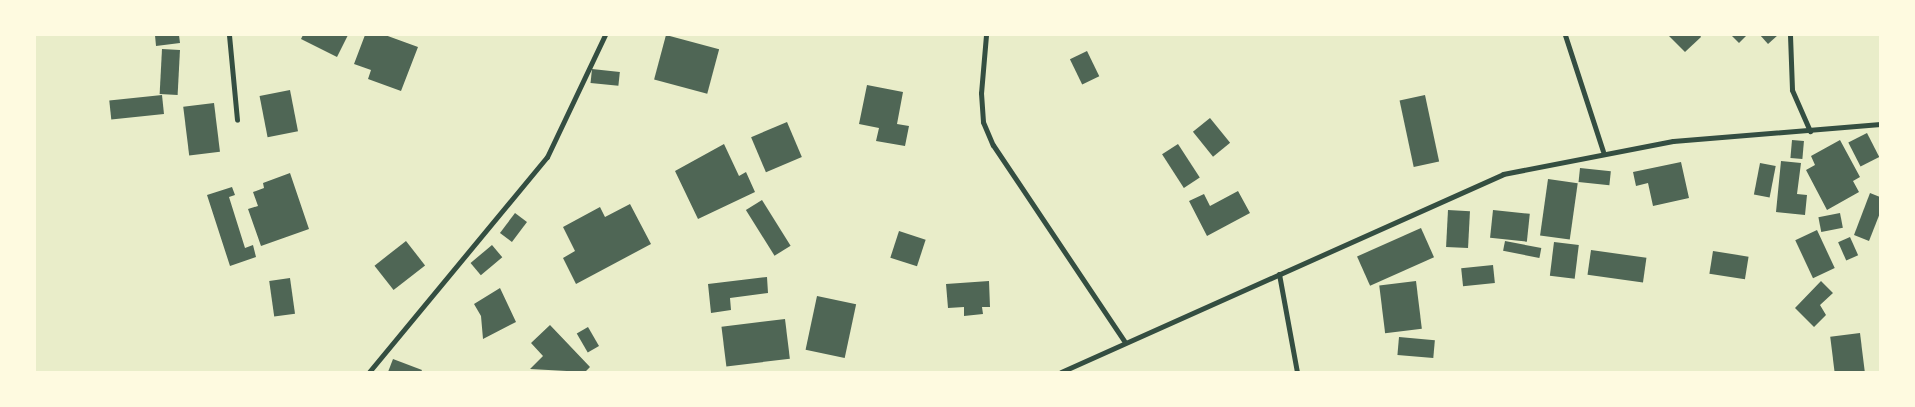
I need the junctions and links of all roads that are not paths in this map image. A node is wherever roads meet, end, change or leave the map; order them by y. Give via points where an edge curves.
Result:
1 (229, 35) edge
2 (605, 35) edge
3 (986, 35) edge
4 (1565, 35) edge
5 (1790, 35) edge
6 (237, 120) dead end
7 (1880, 124) edge
8 (1810, 131) junction
9 (1603, 151) junction
10 (1279, 274) junction
11 (1124, 341) junction
12 (369, 372) edge
13 (1061, 372) edge
14 (1297, 372) edge

1 - 6 street
2 - 12 street via 547,157
3 - 11 street via 981,93 983,122 993,145
4 - 9 street
5 - 8 street via 1792,90
7 - 8 street
8 - 9 street
9 - 10 street via 1503,174
10 - 11 street
10 - 14 street
11 - 13 street

